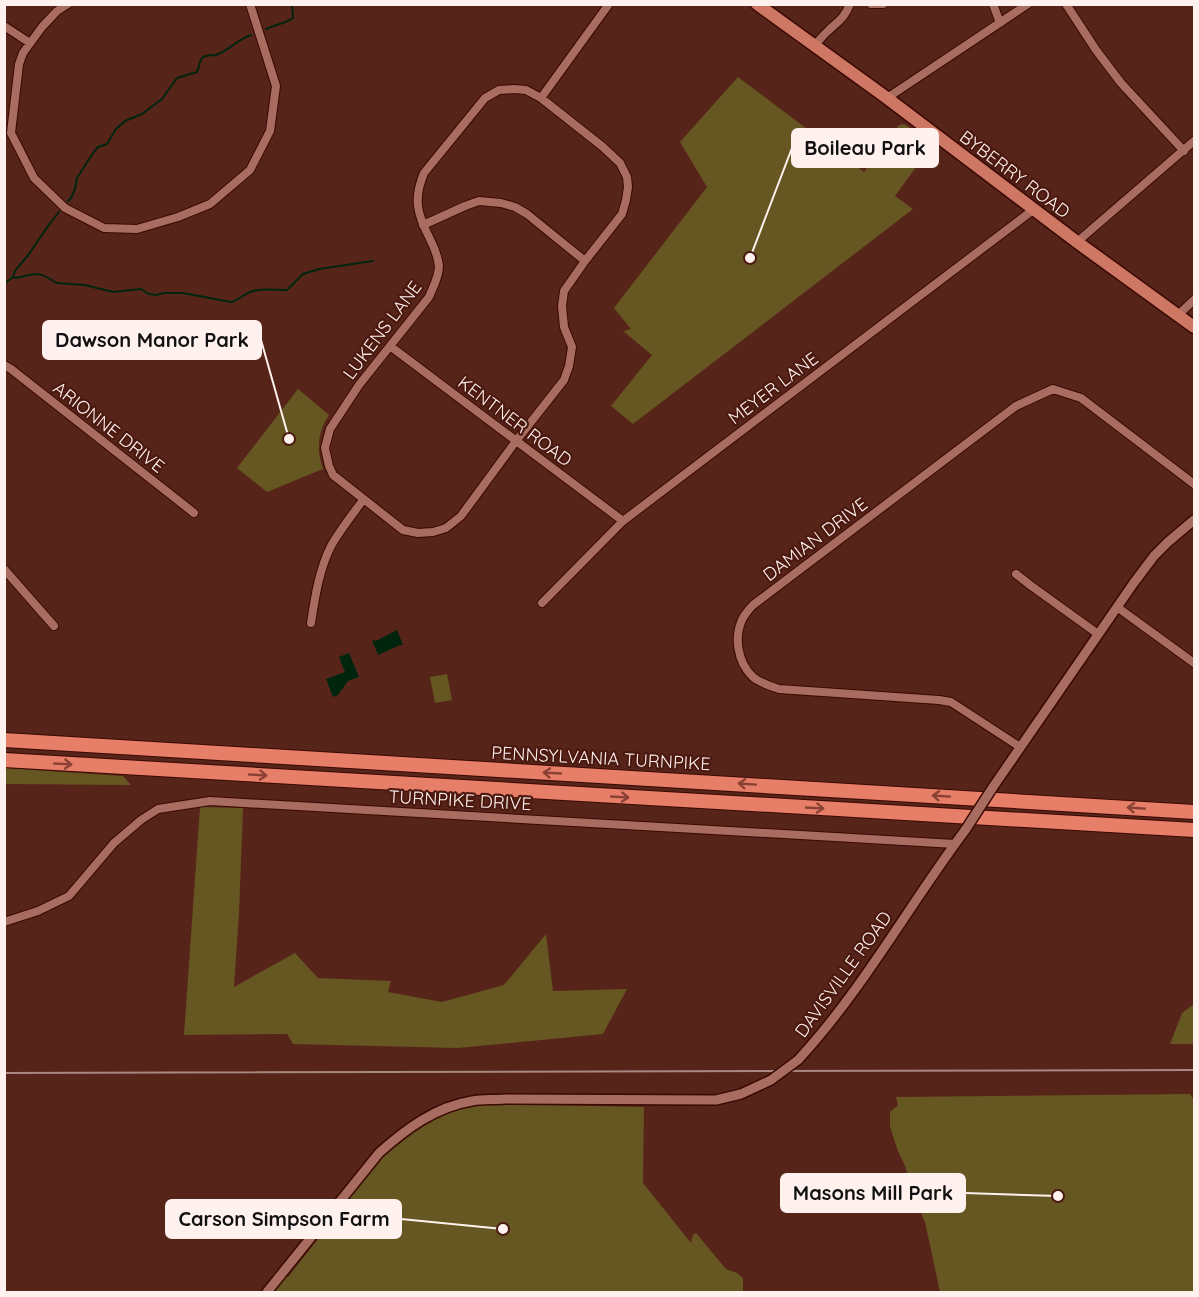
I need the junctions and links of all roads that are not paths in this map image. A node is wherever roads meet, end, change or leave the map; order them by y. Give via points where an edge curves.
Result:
1 (68, 4) edge
2 (250, 4) edge
3 (609, 4) edge
4 (757, 4) edge
5 (850, 4) edge
6 (871, 4) edge
7 (883, 4) edge
8 (993, 4) edge
9 (1028, 4) edge
10 (1066, 4) edge
11 (1000, 23) junction
12 (4, 26) edge
13 (30, 42) junction
14 (814, 46) junction
15 (542, 98) junction
16 (886, 98) junction
17 (8, 134) edge
18 (1194, 141) edge
19 (1184, 151) junction
20 (1032, 210) junction
21 (423, 225) junction
22 (1077, 242) junction
23 (585, 261) junction
24 (1194, 300) edge
25 (1178, 315) junction
26 (1194, 327) edge
27 (390, 346) junction
28 (4, 365) edge
29 (516, 441) junction
30 (1194, 484) edge
31 (363, 500) junction
32 (194, 513) dead end
33 (1194, 520) edge
34 (623, 521) junction
35 (4, 569) edge
36 (1016, 574) dead end
37 (542, 603) dead end
38 (1117, 607) junction
39 (311, 623) dead end
40 (54, 626) dead end
41 (1098, 634) junction
42 (1194, 663) edge
43 (4, 740) edge
44 (1020, 747) junction
45 (4, 760) edge
46 (1194, 812) edge
47 (1194, 830) edge
48 (955, 844) junction
49 (4, 922) edge
50 (267, 1293) edge

1 - 13 street
2 - 17 street via 276,86 270,131 250,170 210,204 137,229 104,228 65,208 34,178
3 - 15 street
4 - 14 main road, BYBERRY ROAD
5 - 14 street via 841,20
6 - 7 street
8 - 11 street
9 - 11 street
10 - 19 street via 1121,83
11 - 16 street
12 - 13 street
13 - 17 street via 19,64
14 - 16 main road, BYBERRY ROAD
15 - 21 street, LUKENS LANE via 514,89 499,90 485,98 424,173 417,196
15 - 23 street via 603,147 620,163 627,177 622,214
16 - 20 main road, BYBERRY ROAD
18 - 19 street
19 - 22 street
20 - 22 main road, BYBERRY ROAD
20 - 34 street, MEYER LANE
21 - 23 street via 479,201 501,203 527,214
21 - 27 street, LUKENS LANE via 437,258 436,280 429,297
22 - 25 main road, BYBERRY ROAD
23 - 29 street via 564,291 564,327 572,347 564,380
24 - 25 street
25 - 26 main road, BYBERRY ROAD
27 - 29 street, KENTNER ROAD
27 - 31 street, LUKENS LANE via 330,429 325,448 333,475
28 - 32 street, ARIONNE DRIVE
29 - 31 street via 461,516 446,528 418,533 403,530
29 - 34 street, KENTNER ROAD
30 - 44 street, DAMIAN DRIVE via 1081,398 1053,389 1016,406 753,605 743,617 738,648 742,663 763,684 778,689 945,701
31 - 39 street via 330,548
33 - 38 street, DAVISVILLE ROAD via 1154,556
34 - 37 street, MEYER LANE
35 - 40 street
36 - 41 street
38 - 41 street, DAVISVILLE ROAD
38 - 42 street
41 - 44 street, DAVISVILLE ROAD
46 -> 43 highway, PENNSYLVANIA TURNPIKE
44 - 48 street, DAVISVILLE ROAD, bridge
45 -> 47 highway, PENNSYLVANIA TURNPIKE
48 - 49 street, TURNPIKE DRIVE via 210,801 158,809 114,843 69,896
48 - 50 street, DAVISVILLE ROAD, bridge via 817,1040 771,1080 716,1100 505,1099 472,1101 441,1111 418,1121 379,1153

